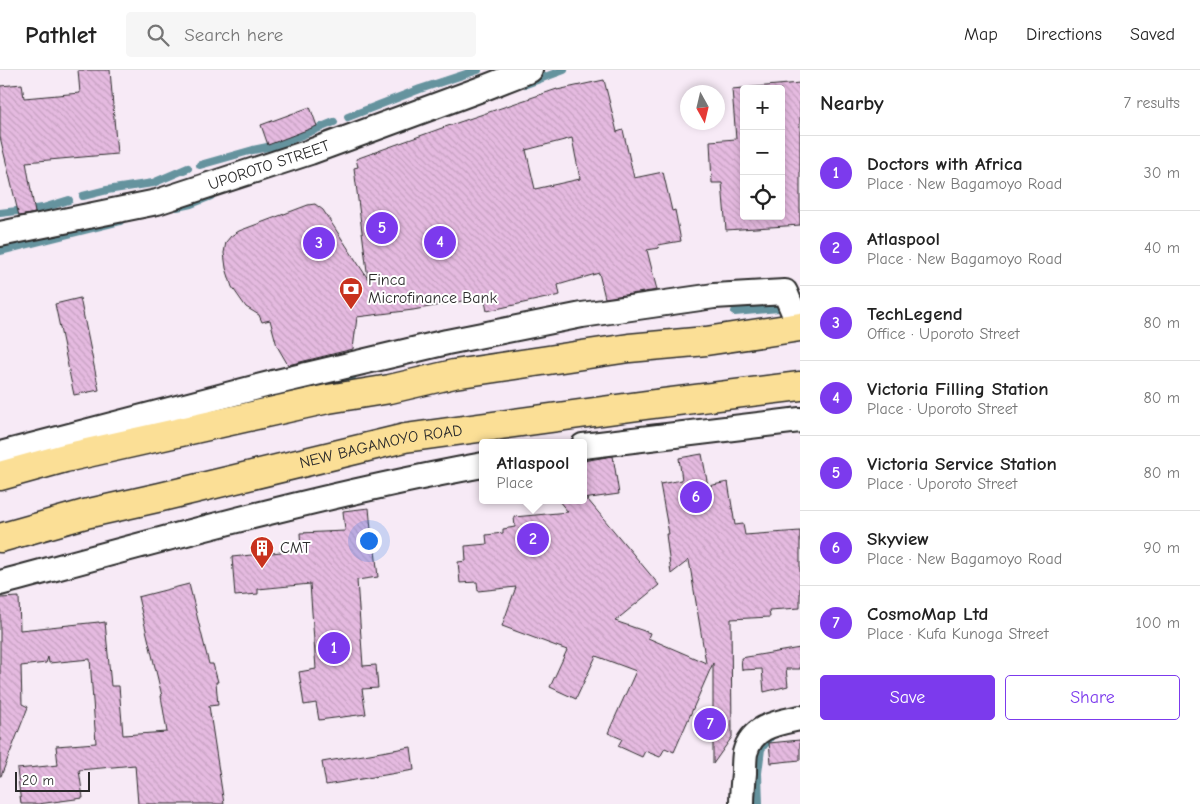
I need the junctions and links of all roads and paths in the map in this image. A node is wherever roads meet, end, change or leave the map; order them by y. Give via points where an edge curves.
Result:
1 (530, 70) edge
2 (480, 79) edge
3 (0, 234) edge
4 (800, 327) edge
5 (447, 342) junction
6 (454, 374) junction
7 (800, 386) edge
8 (800, 420) edge
9 (587, 446) edge
10 (0, 454) edge
11 (479, 466) edge
12 (0, 476) edge
13 (0, 538) edge
14 (0, 583) edge
15 (800, 718) edge
16 (742, 804) edge

1 - 2 street, UPOROTO STREET
2 - 3 street, UPOROTO STREET via 310,152 157,202
4 - 5 street via 785,292 714,296 582,315
4 - 6 highway
5 - 6 street
5 - 10 street via 273,383
6 - 12 highway via 300,405 65,458
7 - 13 highway, NEW BAGAMOYO ROAD via 405,438 86,514
8 - 9 street
11 - 14 street via 216,526
15 - 16 street via 764,728 748,744

